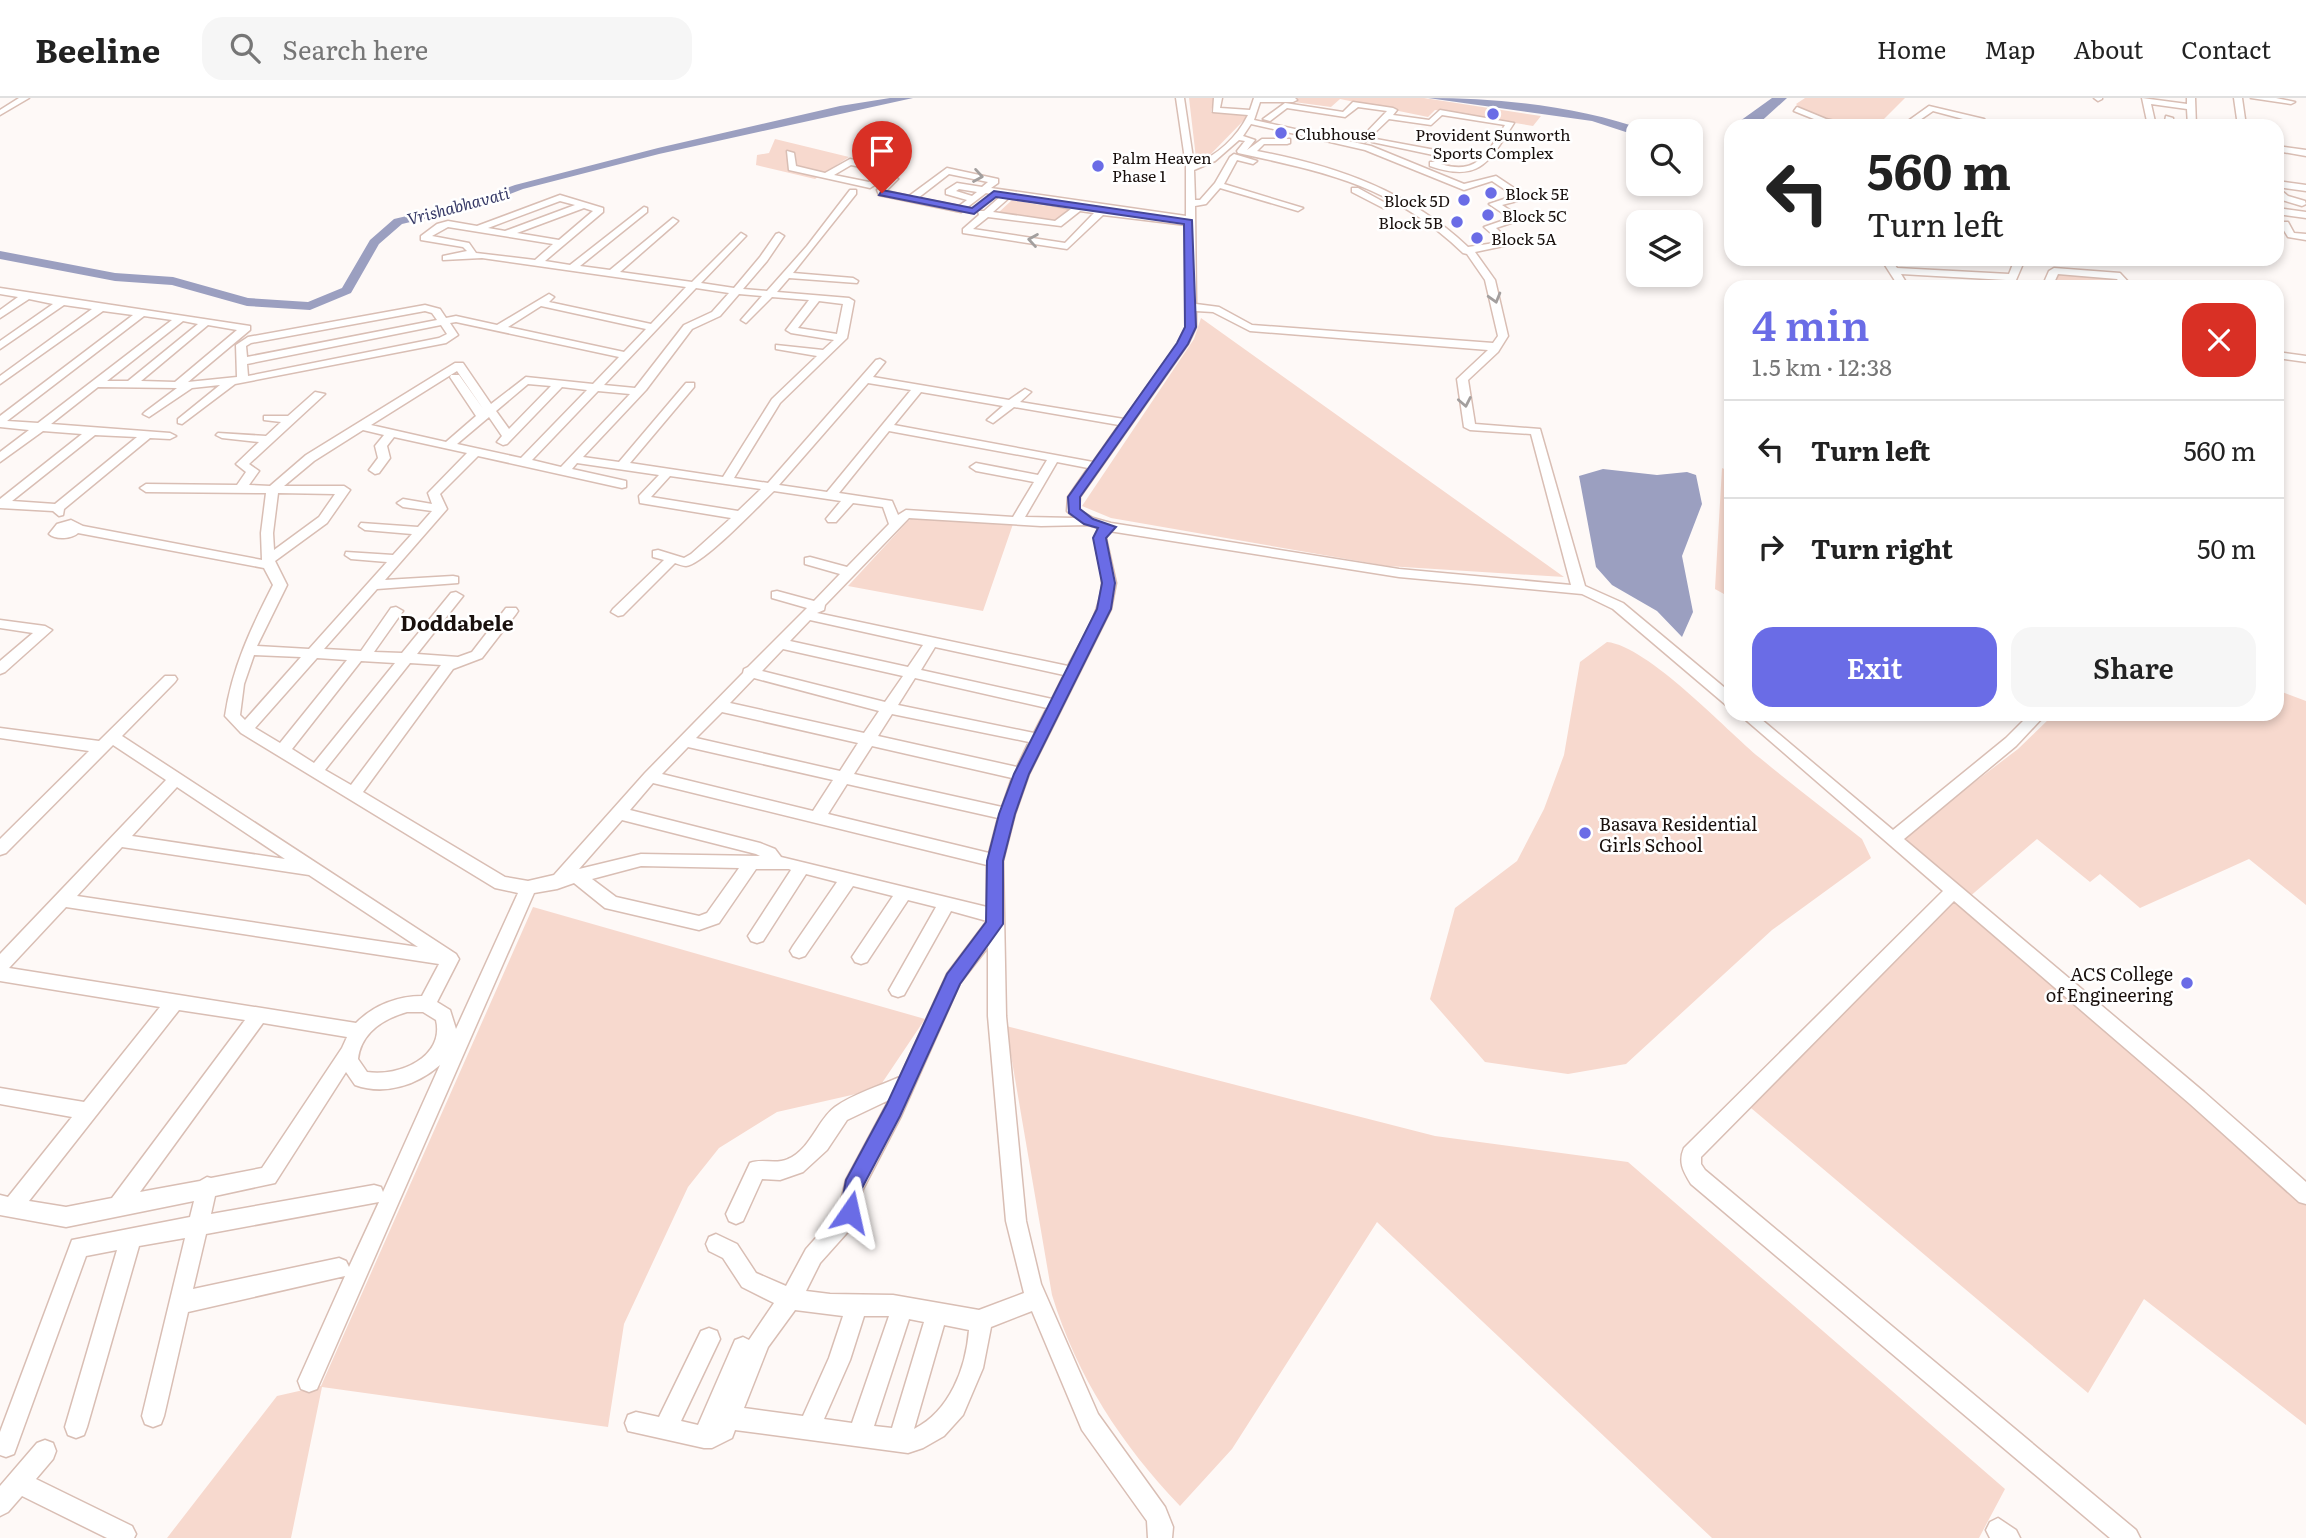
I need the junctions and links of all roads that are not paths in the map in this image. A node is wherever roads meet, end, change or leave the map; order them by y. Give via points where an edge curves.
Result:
1 (8, 98) edge
2 (25, 98) edge
3 (1180, 98) edge
4 (1218, 98) edge
5 (1293, 98) edge
6 (2238, 98) edge
7 (2255, 98) edge
8 (2148, 102) edge
9 (2292, 103) edge
10 (2191, 107) edge
11 (1797, 109) dead end
12 (1, 112) edge
13 (1250, 116) junction
14 (1387, 116) junction
15 (1268, 119) junction
16 (1817, 119) edge
17 (1916, 119) edge
18 (1973, 119) edge
19 (2241, 119) edge
20 (1235, 137) junction
21 (1364, 140) junction
22 (1287, 141) dead end
23 (2284, 150) edge
24 (790, 153) dead end
25 (1251, 153) junction
26 (2306, 153) edge
27 (1189, 169) junction
28 (826, 176) junction
29 (889, 178) junction
30 (2284, 178) edge
31 (2306, 180) edge
32 (906, 181) dead end
33 (1233, 181) dead end
34 (1218, 185) junction
35 (2284, 185) edge
36 (2306, 188) edge
37 (853, 192) dead end
38 (989, 192) junction
39 (1007, 195) junction
40 (2284, 197) edge
41 (974, 199) junction
42 (909, 200) junction
43 (1275, 200) junction
44 (1189, 204) junction
45 (2304, 204) edge
46 (582, 206) junction
47 (1386, 206) dead end
48 (1078, 207) junction
49 (1298, 208) dead end
50 (961, 209) junction
51 (644, 210) dead end
52 (1103, 210) junction
53 (974, 211) junction
54 (2284, 212) edge
55 (986, 214) junction
56 (2306, 216) edge
57 (1067, 217) junction
58 (546, 220) junction
59 (673, 220) dead end
60 (1188, 221) junction
61 (1091, 222) junction
62 (584, 225) junction
63 (2306, 227) edge
64 (477, 229) junction
65 (506, 234) junction
66 (741, 236) dead end
67 (779, 236) dead end
68 (2306, 237) edge
69 (562, 243) junction
70 (1469, 250) junction
71 (469, 256) junction
72 (446, 258) dead end
73 (537, 263) junction
74 (1891, 266) edge
75 (1928, 266) edge
76 (1970, 266) edge
77 (572, 268) junction
78 (1895, 271) junction
79 (1933, 273) junction
80 (611, 274) junction
81 (786, 275) junction
82 (1976, 275) junction
83 (1900, 280) edge
84 (2000, 280) edge
85 (2050, 280) edge
86 (2123, 280) edge
87 (853, 281) dead end
88 (696, 285) junction
89 (0, 291) edge
90 (736, 291) junction
91 (770, 294) junction
92 (553, 295) dead end
93 (27, 296) junction
94 (816, 298) junction
95 (62, 302) junction
96 (541, 303) junction
97 (101, 307) junction
98 (1189, 307) junction
99 (142, 313) junction
100 (0, 315) edge
101 (181, 318) junction
102 (373, 318) junction
103 (746, 320) dead end
104 (445, 321) junction
105 (206, 322) junction
106 (500, 327) junction
107 (652, 327) junction
108 (377, 335) junction
109 (842, 338) junction
110 (0, 346) edge
111 (780, 347) dead end
112 (1493, 348) junction
113 (825, 354) junction
114 (375, 355) junction
115 (625, 355) junction
116 (2284, 356) edge
117 (2306, 359) edge
118 (244, 361) junction
119 (880, 362) dead end
120 (865, 379) junction
121 (0, 381) edge
122 (237, 381) junction
123 (560, 383) junction
124 (96, 384) junction
125 (130, 384) junction
126 (690, 385) dead end
127 (597, 388) junction
128 (918, 388) junction
129 (638, 392) junction
130 (1025, 392) dead end
131 (319, 394) dead end
132 (1012, 404) junction
133 (486, 412) junction
134 (149, 414) dead end
135 (268, 418) dead end
136 (993, 420) dead end
137 (182, 421) dead end
138 (292, 421) junction
139 (0, 422) edge
140 (1126, 423) junction
141 (41, 427) junction
142 (364, 427) junction
143 (886, 427) junction
144 (92, 431) junction
145 (391, 434) junction
146 (147, 435) junction
147 (222, 435) dead end
148 (170, 436) dead end
149 (508, 437) junction
150 (269, 440) junction
151 (449, 445) junction
152 (476, 452) junction
153 (491, 454) junction
154 (0, 458) edge
155 (1054, 458) junction
156 (574, 459) junction
157 (523, 463) junction
158 (1096, 466) junction
159 (621, 467) junction
160 (976, 467) dead end
161 (375, 470) dead end
162 (564, 471) junction
163 (667, 473) junction
164 (1040, 479) junction
165 (726, 482) junction
166 (622, 484) dead end
167 (146, 488) dead end
168 (770, 488) junction
169 (240, 489) junction
170 (272, 490) junction
171 (830, 496) junction
172 (850, 499) junction
173 (402, 503) dead end
174 (1, 504) edge
175 (440, 508) junction
176 (58, 510) junction
177 (743, 516) junction
178 (832, 519) dead end
179 (1017, 521) junction
180 (1089, 522) junction
181 (897, 525) junction
182 (365, 526) dead end
183 (75, 527) junction
184 (1110, 527) junction
185 (422, 531) junction
186 (658, 554) dead end
187 (351, 555) dead end
188 (673, 558) junction
189 (398, 559) junction
190 (810, 561) dead end
191 (270, 562) junction
192 (851, 573) junction
193 (453, 580) dead end
194 (375, 585) junction
195 (1579, 588) junction
196 (777, 595) dead end
197 (456, 596) dead end
198 (396, 611) dead end
199 (511, 611) dead end
200 (618, 612) dead end
201 (814, 612) junction
202 (0, 624) edge
203 (778, 643) junction
204 (931, 643) junction
205 (249, 650) junction
206 (316, 652) junction
207 (361, 655) junction
208 (409, 657) junction
209 (455, 661) junction
210 (0, 669) edge
211 (749, 672) junction
212 (1073, 672) junction
213 (911, 675) junction
214 (170, 679) dead end
215 (1724, 695) edge
216 (1056, 705) junction
217 (719, 706) junction
218 (889, 709) junction
219 (1753, 721) edge
220 (2032, 721) edge
221 (246, 729) junction
222 (7, 734) edge
223 (1039, 739) junction
224 (868, 740) junction
225 (684, 741) junction
226 (108, 742) junction
227 (0, 749) edge
228 (282, 751) junction
229 (316, 771) junction
230 (1021, 774) junction
231 (650, 777) junction
232 (844, 777) junction
233 (176, 779) junction
234 (354, 794) junction
235 (618, 813) junction
236 (1007, 814) junction
237 (817, 818) junction
238 (119, 840) junction
239 (1892, 840) junction
240 (0, 849) edge
241 (995, 861) junction
242 (752, 862) junction
243 (776, 863) junction
244 (802, 867) junction
245 (314, 870) junction
246 (578, 877) junction
247 (849, 878) junction
248 (558, 883) junction
249 (528, 888) junction
250 (1954, 891) junction
251 (904, 893) junction
252 (62, 900) junction
253 (946, 904) junction
254 (994, 919) junction
255 (757, 936) dead end
256 (799, 951) dead end
257 (861, 957) dead end
258 (450, 959) junction
259 (0, 966) edge
260 (0, 974) edge
261 (898, 990) dead end
262 (175, 1002) junction
263 (427, 1005) junction
264 (259, 1015) junction
265 (471, 1017) junction
266 (445, 1018) junction
267 (360, 1031) junction
268 (350, 1051) junction
269 (415, 1073) junction
270 (441, 1082) junction
271 (906, 1083) junction
272 (0, 1096) edge
273 (89, 1111) junction
274 (207, 1186) junction
275 (374, 1194) dead end
276 (2306, 1195) edge
277 (119, 1205) junction
278 (6, 1206) edge
279 (736, 1214) dead end
280 (198, 1226) junction
281 (131, 1238) junction
282 (716, 1244) dead end
283 (339, 1268) dead end
284 (790, 1298) junction
285 (1036, 1299) junction
286 (179, 1303) junction
287 (857, 1305) junction
288 (902, 1308) junction
289 (937, 1313) junction
290 (979, 1321) junction
291 (709, 1339) dead end
292 (743, 1348) dead end
293 (309, 1381) dead end
294 (153, 1416) dead end
295 (732, 1418) junction
296 (636, 1423) dead end
297 (76, 1427) dead end
298 (665, 1429) junction
299 (809, 1429) junction
300 (859, 1436) junction
301 (704, 1437) junction
302 (899, 1441) junction
303 (6, 1446) dead end
304 (45, 1451) dead end
305 (18, 1482) junction
306 (0, 1504) edge
307 (121, 1538) edge
308 (1160, 1538) edge
309 (2128, 1538) edge

1 - 12 street
2 - 12 street
3 - 27 street
4 - 13 street via 1216,110
5 - 13 street via 1257,100
6 - 19 street
7 - 9 street
8 - 10 street
11 - 16 street
13 - 15 street
13 - 20 street
13 - 70 street via 1368,148 1464,187 1493,178 1514,192 1514,199 1494,204 1518,219 1489,227 1508,244
14 - 15 street via 1393,110 1356,104 1345,115 1285,105
14 - 21 street
14 - 21 street via 1431,123 1440,112 1510,123 1481,167 1472,172 1436,165 1443,154
15 - 21 street
17 - 18 street via 1932,108
20 - 25 street via 1251,141 1241,151
20 - 27 street via 1211,161
22 - 25 street via 1262,142
23 - 26 street
24 - 28 street via 792,168
25 - 70 street via 1322,169 1381,191 1428,217
27 - 44 street
28 - 29 street via 870,185
28 - 29 street via 850,162 891,172
29 - 32 street
29 - 42 street via 882,193
30 - 31 street
33 - 43 street via 1277,192 1274,194 1280,198
34 - 43 street
34 - 44 street via 1202,202
34 - 47 street via 1234,157 1315,175
35 - 36 street
37 - 81 street
38 - 39 street
38 - 41 street
38 - 41 street via 957,186 949,192
42 -> 38 street via 947,171 995,181
38 - 52 street
38 - 53 street
39 - 48 street
39 - 55 street
40 - 45 street
41 - 50 street
42 - 50 street
43 - 49 street
44 - 60 street
45 - 56 street
46 - 58 street
46 - 62 street via 600,211
46 - 64 street via 560,198
48 - 52 street
48 - 57 street
50 - 53 street
51 - 77 street
52 - 60 street
52 - 61 street
53 - 55 street
54 - 56 street
55 - 57 street via 1055,224
61 -> 55 street via 1067,246 965,231
57 - 61 street
58 - 62 street
58 - 65 street
59 - 80 street
60 - 98 street
62 - 69 street
63 - 68 street via 2286,224 2291,235
64 - 65 street
64 - 71 street via 443,225 424,238 466,245 472,251
65 - 69 street
66 - 88 street
67 - 90 street
69 - 73 street
70 -> 112 street via 1490,280 1500,315 1503,336
71 - 72 street
71 - 73 street
73 - 77 street
74 - 78 street
75 - 79 street
76 - 82 street
77 - 80 street
78 - 79 street
78 - 83 street
79 - 82 street
80 - 88 street
81 - 87 street
81 - 91 street
82 - 84 street
85 - 86 street via 2054,271 2120,276
88 - 90 street
88 - 107 street
89 - 93 street
90 - 91 street
90 - 129 street via 716,314 688,327
91 - 94 street
91 - 103 street
92 - 96 street
93 - 95 street
93 - 100 street
94 - 109 street via 849,301
94 - 109 street via 792,332
95 - 97 street
95 - 110 street
96 - 106 street
96 - 107 street
97 - 99 street
97 - 121 street
98 - 112 street via 1215,309 1246,327
98 - 140 street via 1191,327 1182,344
99 - 101 street
99 - 139 street
101 - 105 street
101 - 124 street
102 - 104 street via 425,308
102 - 108 street
102 - 118 street via 248,340 242,345
104 - 106 street via 462,319
104 - 108 street
104 - 114 street via 453,335 449,339
105 - 125 street
105 - 125 street via 246,328 178,385
106 - 115 street
107 - 115 street
108 - 114 street
108 - 118 street
109 - 113 street
111 - 113 street
112 -> 195 street via 1462,379 1470,427 1532,429 1544,454
113 - 165 street via 776,401
114 - 122 street
115 - 127 street
116 - 117 street
118 - 122 street
119 - 120 street
120 - 128 street
120 - 168 street
122 - 134 street via 186,386
122 - 137 street
123 - 127 street
123 - 133 street via 524,381
123 - 149 street
124 - 125 street
124 - 141 street
126 - 159 street
127 - 129 street
127 - 157 street
128 - 132 street
128 - 143 street
129 - 156 street
130 - 132 street
131 - 138 street
132 - 136 street
132 - 140 street
133 - 142 street via 459,365
133 - 149 street
133 - 151 street
135 - 138 street
138 - 150 street
139 - 141 street
140 - 158 street
141 - 144 street
141 - 154 street
142 - 145 street
142 - 170 street via 310,458
143 - 155 street
143 - 171 street
144 - 146 street
144 - 174 street
145 - 151 street
145 - 161 street via 381,446 384,458
146 - 148 street
146 - 176 street
147 - 150 street
149 - 153 street
150 - 169 street via 242,464 253,471
151 - 152 street
152 - 153 street
152 - 175 street via 434,493
153 - 157 street
155 - 158 street
155 - 164 street
156 - 159 street
156 - 162 street
157 - 162 street
158 - 180 street via 1074,497 1073,510
159 - 163 street
160 - 164 street
162 - 166 street
163 - 165 street
163 - 177 street via 644,500
164 - 179 street
165 - 168 street
167 - 169 street
168 - 171 street
168 - 177 street
169 - 170 street
170 - 191 street via 267,533
170 - 191 street via 344,491 323,520
171 - 172 street
172 - 178 street
172 - 181 street via 888,504
173 - 175 street
174 - 176 street
175 - 185 street
176 - 183 street via 66,513
176 - 183 street via 53,517 55,534 61,536
177 - 188 street via 691,561
179 - 180 street
179 - 181 street via 906,514
180 - 184 street
181 - 192 street
182 - 185 street
183 - 191 street
184 - 195 street via 1388,571
184 - 212 street via 1100,538 1108,577 1107,600
185 - 189 street
186 - 188 street
187 - 189 street
188 - 200 street
189 - 194 street
190 - 192 street
191 - 205 street via 280,585
192 - 201 street
193 - 194 street
194 - 206 street
195 - 215 street via 1618,606
196 - 201 street
197 - 208 street
198 - 207 street
199 - 209 street via 479,654
201 - 203 street
201 - 204 street
202 - 210 street via 45,631
203 - 211 street
203 - 213 street
204 - 212 street
204 - 213 street
205 - 206 street
205 - 221 street via 237,684 233,716
206 - 207 street
206 - 221 street
207 - 208 street
207 - 228 street
208 - 209 street
208 - 229 street
209 - 234 street
211 - 217 street
211 - 218 street
212 - 216 street
213 - 216 street
213 - 218 street
214 - 226 street
216 - 223 street
217 - 224 street
217 - 225 street
218 - 223 street
218 - 224 street
219 - 239 street
220 - 239 street
221 - 228 street
222 - 226 street
222 - 227 street
223 - 230 street
224 - 230 street
224 - 232 street
225 - 231 street
225 - 232 street
226 - 233 street
226 - 240 street
228 - 229 street
229 - 234 street
230 - 236 street
231 - 235 street
231 - 237 street
232 - 236 street
232 - 237 street
233 - 238 street
233 - 245 street
234 - 249 street via 501,883
235 - 243 street via 760,849
235 - 248 street
236 - 241 street
237 - 241 street
238 - 245 street
238 - 252 street
239 - 250 street
241 - 254 street
242 - 243 street
242 - 246 street via 640,860
242 - 246 street via 713,918 699,923 611,903
243 - 244 street
244 - 247 street
244 - 255 street
245 - 258 street
246 - 248 street
247 - 251 street
247 - 256 street
248 - 249 street
249 - 265 street
250 - 276 street
250 - 309 street via 1691,1154 1691,1167
251 - 253 street
251 - 257 street
252 - 258 street
252 - 259 street
253 - 254 street
253 - 261 street
254 - 271 street via 953,979
254 - 285 street via 997,1016 1016,1221
258 - 263 street
260 - 262 street
262 - 264 street
262 - 273 street
263 - 266 street
263 - 267 street via 407,1004 388,1010
264 - 267 street
264 - 277 street
265 - 266 street
265 - 270 street
266 - 269 street via 448,1029 443,1045
267 - 268 street
268 - 269 street via 352,1068 370,1082 390,1082
268 - 274 street via 268,1176
269 - 270 street
270 - 293 street
271 - 279 street via 841,1114 820,1144 796,1166 785,1171 757,1170
271 - 284 street via 853,1187 847,1218 813,1256
272 - 273 street
273 - 278 street
274 - 277 street
274 - 280 street
275 - 280 street
277 - 278 street via 66,1217
280 - 281 street
280 - 286 street
281 - 297 street
281 - 303 street via 79,1247
282 - 284 street via 730,1251 749,1280
283 - 286 street
284 - 287 street
284 - 295 street via 760,1340
285 - 290 street
285 - 308 street via 1083,1410 1157,1515
286 - 294 street
287 - 288 street
287 - 299 street
288 - 289 street
288 - 300 street
289 - 290 street
289 - 302 street
290 - 302 street via 981,1332 962,1400 919,1439
291 - 298 street
292 - 301 street
295 - 299 street
295 - 301 street via 719,1435
296 - 298 street
298 - 301 street
299 - 300 street
300 - 302 street
304 - 305 street
305 - 306 street
305 - 307 street via 124,1534

